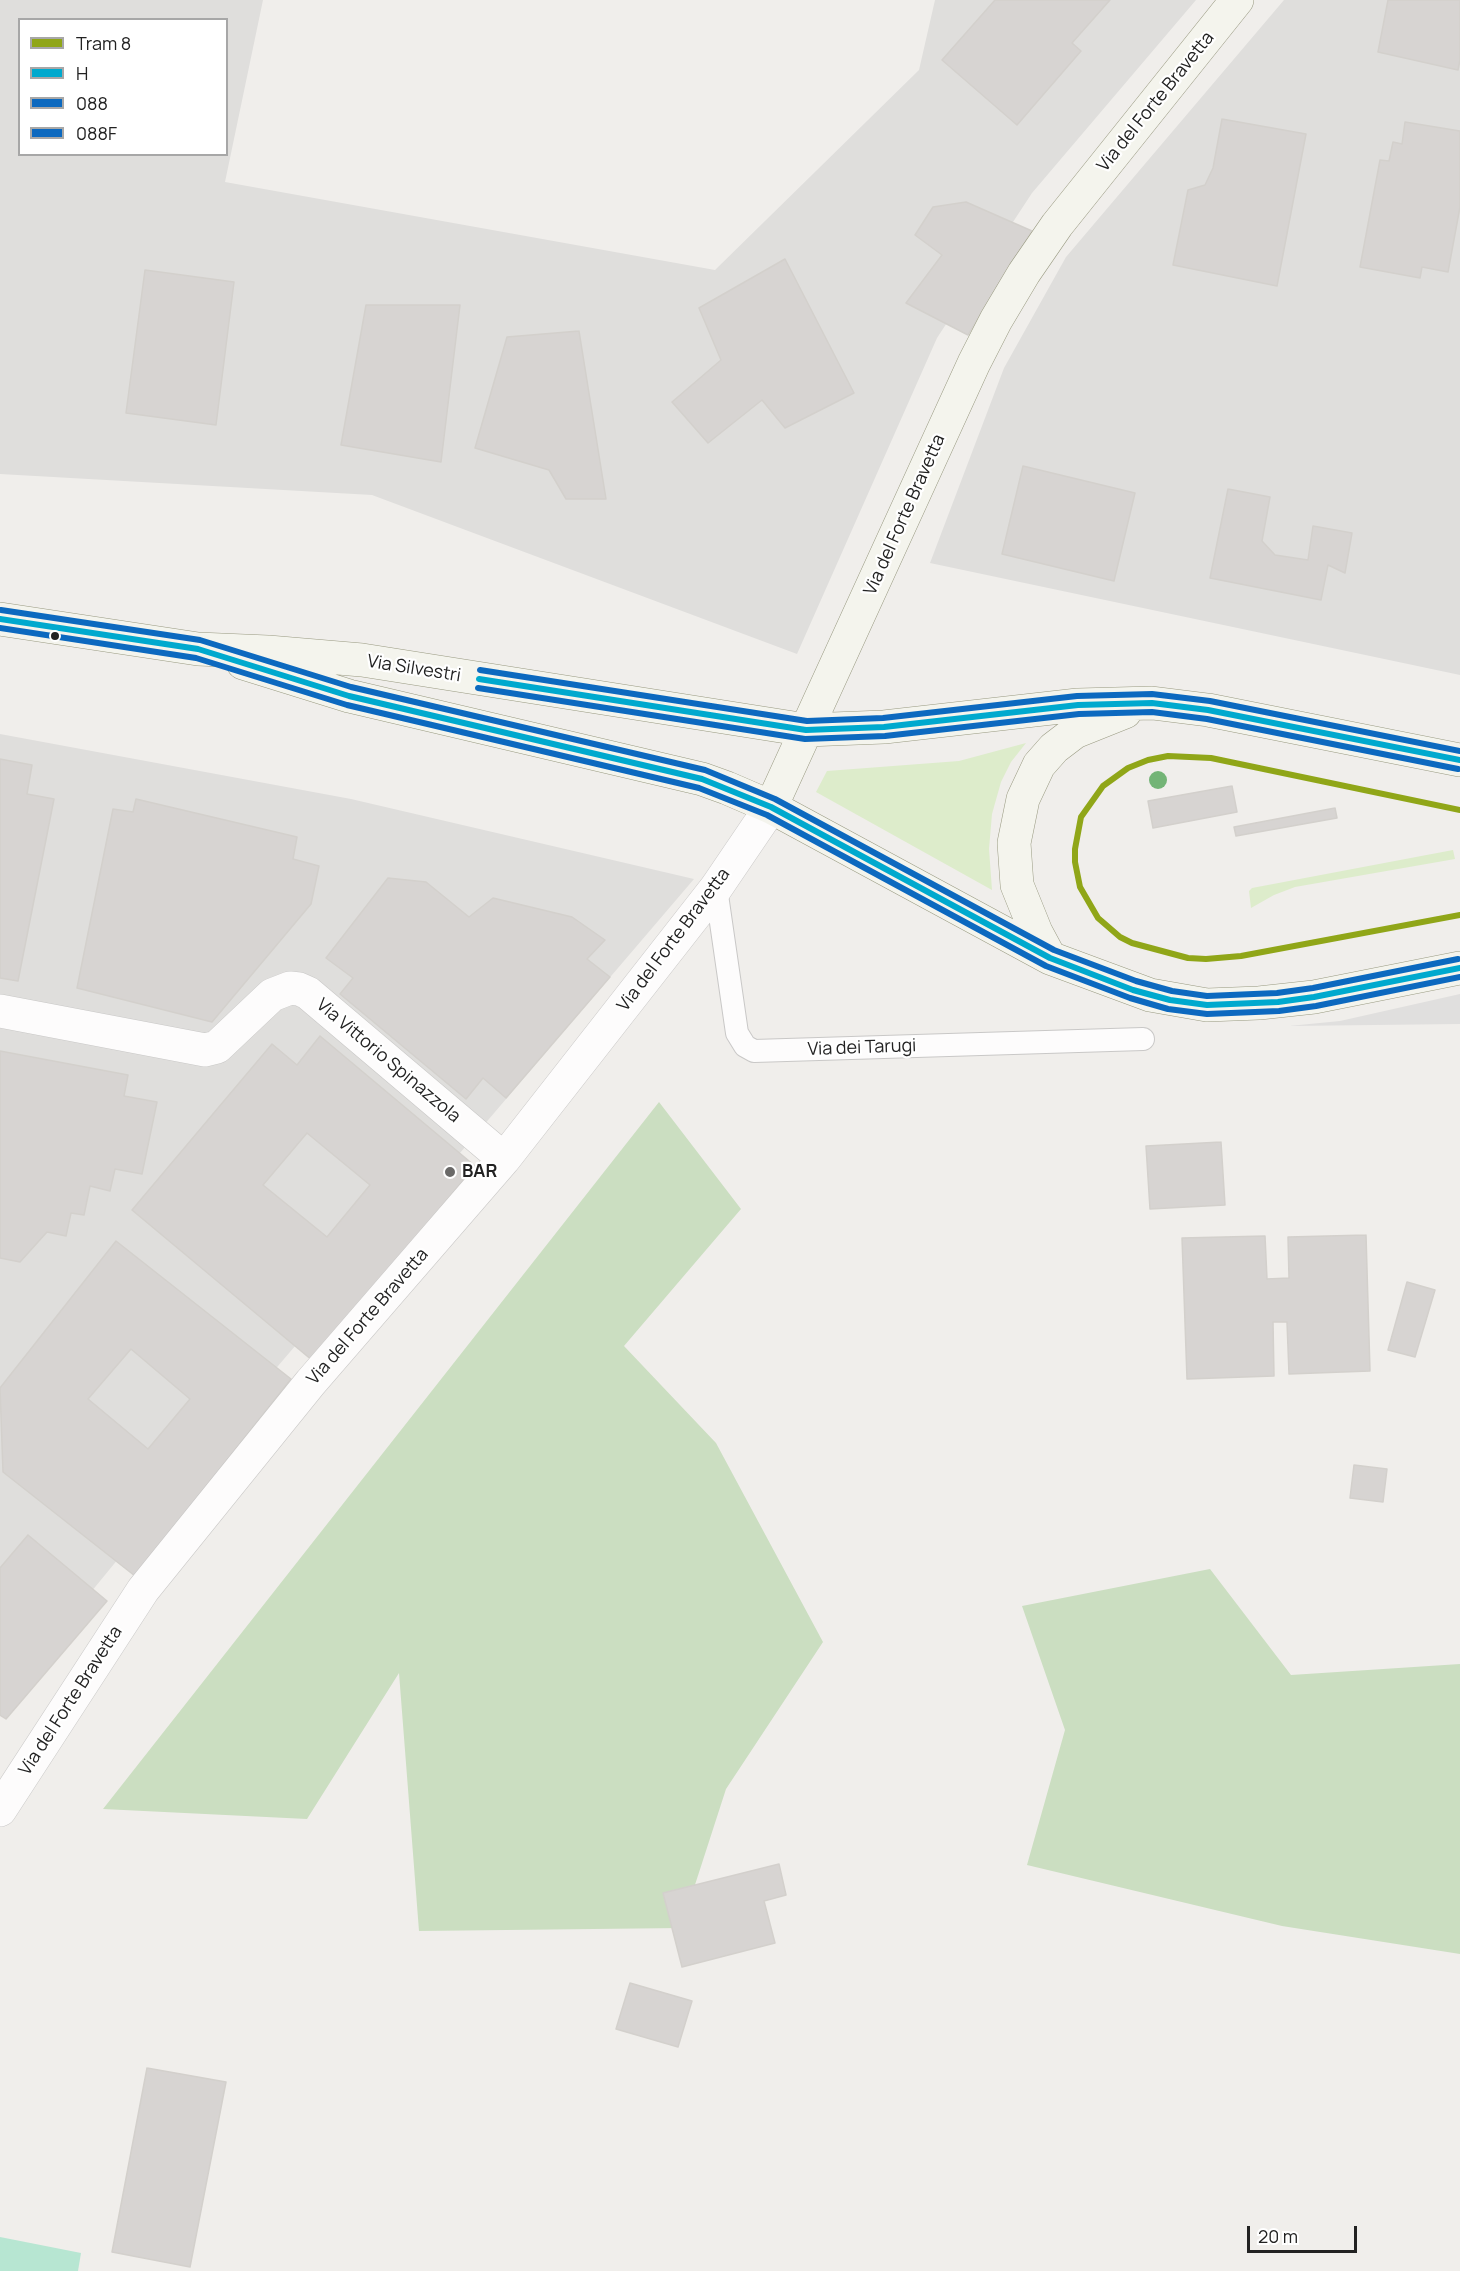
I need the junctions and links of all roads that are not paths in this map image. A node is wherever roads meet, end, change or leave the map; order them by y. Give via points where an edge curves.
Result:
1 (1237, 0) edge
2 (0, 619) edge
3 (198, 649) junction
4 (1152, 703) junction
5 (806, 730) junction
6 (1460, 760) edge
7 (771, 807) junction
8 (716, 888) junction
9 (1050, 958) junction
10 (1460, 968) edge
11 (0, 1011) edge
12 (1143, 1039) dead end
13 (504, 1159) junction
14 (0, 1810) edge

1 - 5 main road, Via del Forte Bravetta via 1057,225 1024,273 974,363
2 - 3 main road, Via Silvestri
3 - 5 main road, Via Silvestri via 362,660
3 - 7 main road, Via Silvestri via 349,696 702,779
4 - 5 main road, Via Silvestri via 1078,705 884,728
4 - 6 main road, Via Silvestri via 1208,710
4 - 9 main road via 1075,732 1054,748 1028,785 1016,826 1014,862 1022,898
5 - 7 main road, Via del Forte Bravetta
7 - 8 street, Via del Forte Bravetta
7 - 9 main road, Via Silvestri
8 - 12 lane, Via dei Tarugi via 737,1033 745,1046 754,1051
8 - 13 street, Via del Forte Bravetta
9 - 10 main road, Via Silvestri via 1133,990 1207,1005 1314,997
11 - 13 street, Via Vittorio Spinazzola via 205,1050 216,1047 272,996 290,988 299,989
13 - 14 street, Via del Forte Bravetta via 311,1382 143,1590

